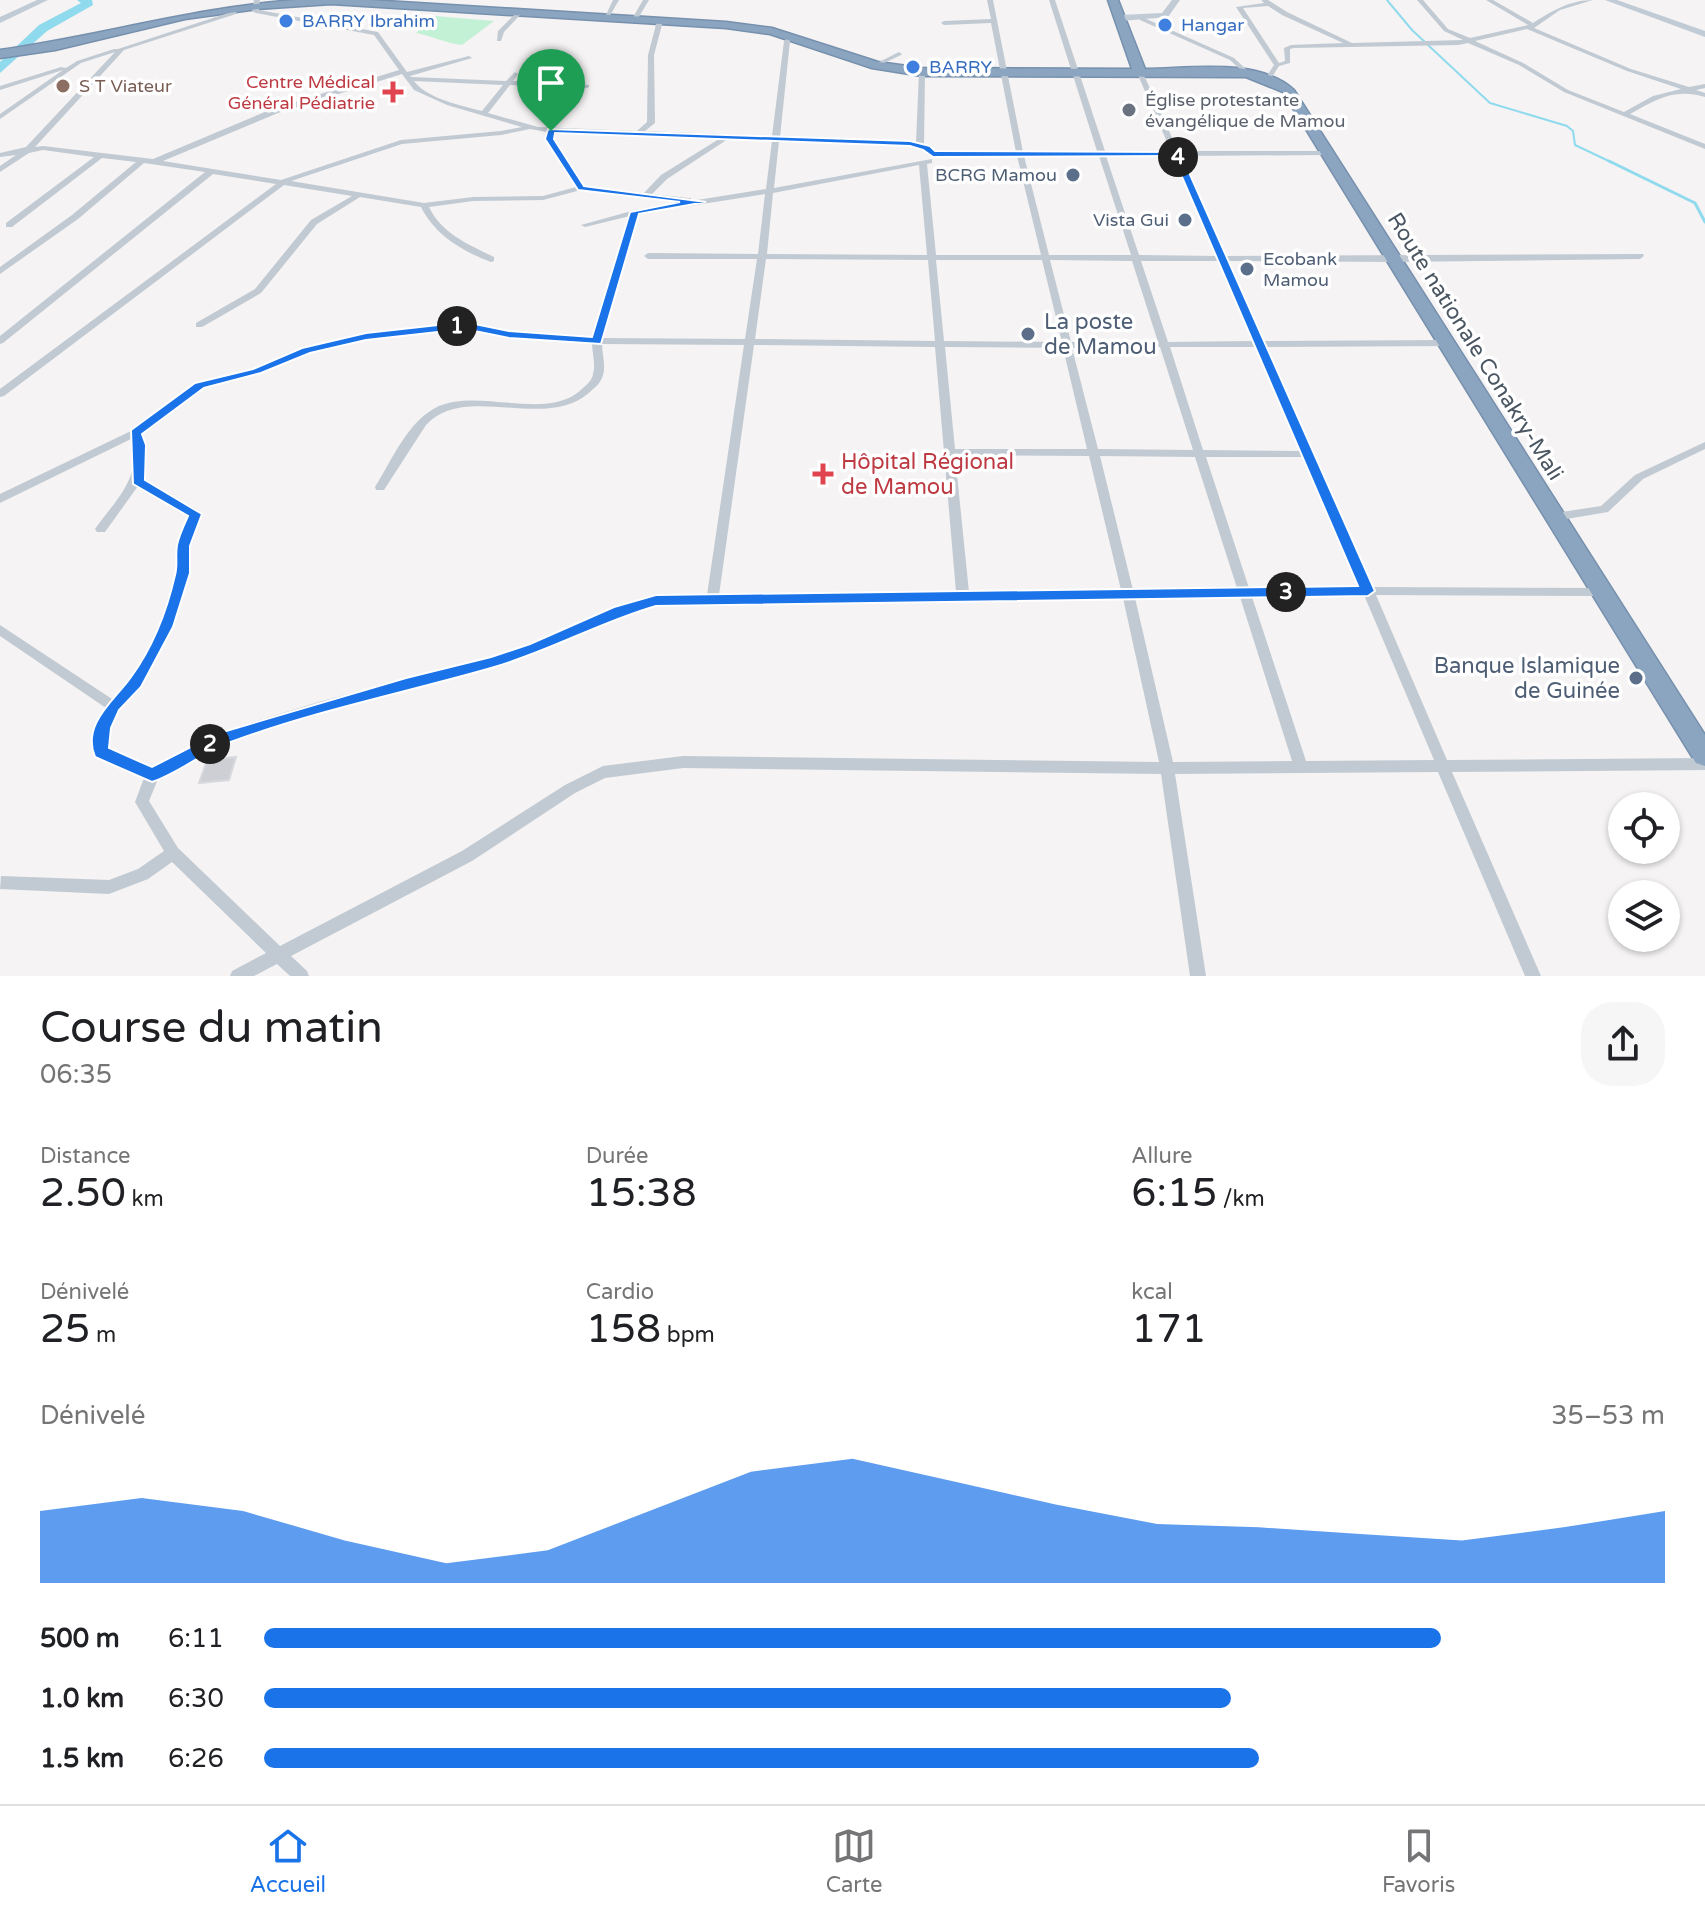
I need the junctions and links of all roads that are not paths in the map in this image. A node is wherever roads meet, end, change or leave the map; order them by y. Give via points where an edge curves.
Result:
1 (44, 0) edge
2 (616, 0) edge
3 (646, 0) edge
4 (990, 0) edge
5 (1052, 0) edge
6 (1113, 0) edge
7 (1176, 0) edge
8 (1420, 0) edge
9 (1489, 0) edge
10 (1590, 0) edge
11 (1609, 0) edge
12 (296, 1) edge
13 (430, 2) edge
14 (1266, 2) edge
15 (257, 3) edge
16 (236, 8) junction
17 (519, 13) junction
18 (606, 18) junction
19 (1121, 18) junction
20 (635, 19) junction
21 (1142, 19) junction
22 (0, 20) edge
23 (660, 21) junction
24 (995, 21) junction
25 (944, 23) dead end
26 (1531, 27) junction
27 (1705, 34) edge
28 (790, 37) junction
29 (499, 40) dead end
30 (1473, 40) junction
31 (1352, 45) junction
32 (122, 49) junction
33 (0, 54) edge
34 (899, 54) dead end
35 (469, 58) dead end
36 (79, 62) junction
37 (876, 65) junction
38 (922, 72) junction
39 (1005, 72) junction
40 (1076, 72) junction
41 (1273, 72) junction
42 (1140, 73) junction
43 (1247, 73) junction
44 (515, 74) dead end
45 (406, 75) junction
46 (505, 85) junction
47 (587, 86) dead end
48 (1705, 86) edge
49 (0, 88) edge
50 (1687, 89) junction
51 (1705, 95) edge
52 (483, 114) junction
53 (1623, 115) junction
54 (0, 117) edge
55 (528, 127) junction
56 (551, 131) junction
57 (636, 135) junction
58 (726, 138) junction
59 (776, 139) junction
60 (920, 145) junction
61 (1705, 147) edge
62 (29, 149) junction
63 (1327, 153) junction
64 (933, 154) junction
65 (1020, 154) junction
66 (1102, 154) junction
67 (1176, 154) junction
68 (0, 155) edge
69 (101, 155) junction
70 (143, 160) junction
71 (155, 162) junction
72 (923, 163) junction
73 (0, 170) edge
74 (213, 170) junction
75 (284, 181) junction
76 (581, 188) junction
77 (770, 191) junction
78 (647, 194) junction
79 (358, 196) junction
80 (702, 202) junction
81 (424, 205) junction
82 (635, 212) junction
83 (9, 225) dead end
84 (585, 225) dead end
85 (648, 256) dead end
86 (762, 256) junction
87 (1640, 256) dead end
88 (932, 257) junction
89 (1047, 257) junction
90 (1133, 257) junction
91 (1221, 257) junction
92 (491, 259) dead end
93 (1394, 259) junction
94 (0, 271) edge
95 (199, 325) dead end
96 (0, 341) edge
97 (597, 341) junction
98 (750, 343) junction
99 (940, 343) junction
100 (1446, 343) junction
101 (1260, 344) junction
102 (1066, 345) junction
103 (1163, 345) junction
104 (0, 394) edge
105 (135, 433) junction
106 (1705, 445) edge
107 (950, 452) junction
108 (1092, 452) junction
109 (1201, 453) junction
110 (1309, 454) junction
111 (138, 481) junction
112 (380, 487) dead end
113 (0, 499) edge
114 (1555, 517) junction
115 (101, 529) dead end
116 (1368, 591) junction
117 (1602, 592) junction
118 (1128, 593) junction
119 (1246, 593) junction
120 (963, 597) junction
121 (712, 600) junction
122 (0, 630) edge
123 (113, 706) junction
124 (1705, 756) edge
125 (1705, 764) edge
126 (1442, 765) junction
127 (1301, 767) junction
128 (1167, 768) junction
129 (152, 775) junction
130 (173, 853) junction
131 (1, 883) edge
132 (280, 955) junction
133 (238, 976) edge
134 (301, 976) edge
135 (1198, 976) edge
136 (1533, 976) edge

1 - 22 street
2 - 18 street
3 - 20 street
4 - 24 street
5 - 40 street
6 - 19 highway
7 - 21 street via 1165,15
8 - 30 street via 1439,25
9 - 26 street
10 - 26 street via 1558,9
11 - 27 street
12 - 13 highway, Route nationale Conakry-Mali
12 - 15 highway, Route nationale Conakry-Mali
13 - 17 highway, Route nationale Conakry-Mali
14 - 31 street
14 - 41 street via 1239,7
15 - 16 highway, Route nationale Conakry-Mali
15 - 45 street via 255,11 261,13 376,33
16 - 32 street via 234,13
16 - 33 highway, Route nationale Conakry-Mali
17 - 18 highway, Route nationale Conakry-Mali
17 - 29 street
18 - 20 highway, Route nationale Conakry-Mali
19 - 21 street
19 - 42 highway
20 - 23 highway, Route nationale Conakry-Mali
21 - 43 street via 1232,59
23 - 28 highway, Route nationale Conakry-Mali via 726,25
23 - 57 street via 651,55 651,123
24 - 25 street
24 - 39 street
26 - 30 street
26 - 50 street
28 - 37 highway, Route nationale Conakry-Mali
28 - 59 street
30 - 31 street
30 - 53 street via 1566,91
31 - 41 street via 1287,48 1288,62
32 - 36 street
32 - 62 street
34 - 37 street
35 - 45 street
36 - 49 street
36 - 54 street
37 - 38 highway, Route nationale Conakry-Mali
38 - 39 highway, Route nationale Conakry-Mali
38 - 60 street
39 - 40 highway, Route nationale Conakry-Mali
39 - 65 street
40 - 42 highway, Route nationale Conakry-Mali
40 - 66 street
41 - 43 highway, Route nationale Conakry-Mali
41 - 63 highway, Route nationale Conakry-Mali
42 - 43 highway, Route nationale Conakry-Mali
42 - 67 street
44 - 46 street
45 - 46 street
45 - 52 street via 423,93
45 - 71 street via 275,111
46 - 47 street
46 - 52 street
48 - 50 street
50 - 51 street
50 - 53 street via 1655,97
52 - 55 street
53 - 61 street
55 - 56 street
55 - 75 street via 401,142
56 - 57 street
56 - 76 street via 550,139
57 - 58 street
58 - 59 street
58 - 78 street via 664,177
59 - 60 street
59 - 77 street
60 - 64 street
62 - 68 street
62 - 69 street
62 - 73 street
63 - 67 street
63 - 93 highway, Route nationale Conakry-Mali
64 - 65 street
64 - 72 street
65 - 66 street
65 - 89 street
66 - 67 street
66 - 90 street
67 - 91 street
69 - 70 street
69 - 83 street
70 - 71 street
70 - 94 street
71 - 74 street
72 - 77 street
72 - 88 street
74 - 75 street
74 - 96 street
75 - 79 street
75 - 104 street
76 - 78 street
76 - 81 street via 543,198
77 - 80 street
77 - 86 street
78 - 80 street
79 - 81 street
79 - 95 street via 314,222 258,291
80 - 82 street
81 - 92 street via 443,234
82 - 84 street
82 - 97 street
85 - 86 street
86 - 88 street
86 - 98 street
87 - 93 street
88 - 89 street
88 - 99 street
89 - 90 street
89 - 102 street
90 - 91 street
90 - 103 street
91 - 93 street
91 - 101 street
93 - 100 highway, Route nationale Conakry-Mali
97 - 98 street
97 - 105 street via 465,326 366,336 199,386
97 - 112 street via 600,371 578,398 554,405 444,408 429,416
98 - 99 street
98 - 121 street
99 - 102 street
99 - 107 street
100 - 101 street
100 - 114 highway, Route nationale Conakry-Mali
101 - 103 street
101 - 110 street
102 - 103 street
102 - 108 street
103 - 109 street
105 - 111 street via 140,445
105 - 113 street
106 - 114 street via 1639,477 1604,509
107 - 108 street
107 - 120 street
108 - 109 street
108 - 118 street
109 - 110 street
109 - 119 street
110 - 116 street
111 - 115 street
111 - 123 street via 195,514 166,627 136,683
114 - 117 highway, Route nationale Conakry-Mali
116 - 117 street
116 - 119 street
116 - 126 street
117 - 124 highway, Route nationale Conakry-Mali
118 - 119 street
118 - 120 street
118 - 128 street
119 - 127 street
120 - 121 street
121 - 129 street via 656,600 619,611 492,662 222,739
122 - 123 street
123 - 129 street via 99,742 101,752
125 - 126 street
126 - 127 street
126 - 136 street
127 - 128 street
128 - 132 street via 683,762 603,772 467,856
128 - 135 street
129 - 130 street via 142,802
130 - 131 street via 143,874 109,887
130 - 132 street
132 - 133 street
132 - 134 street

